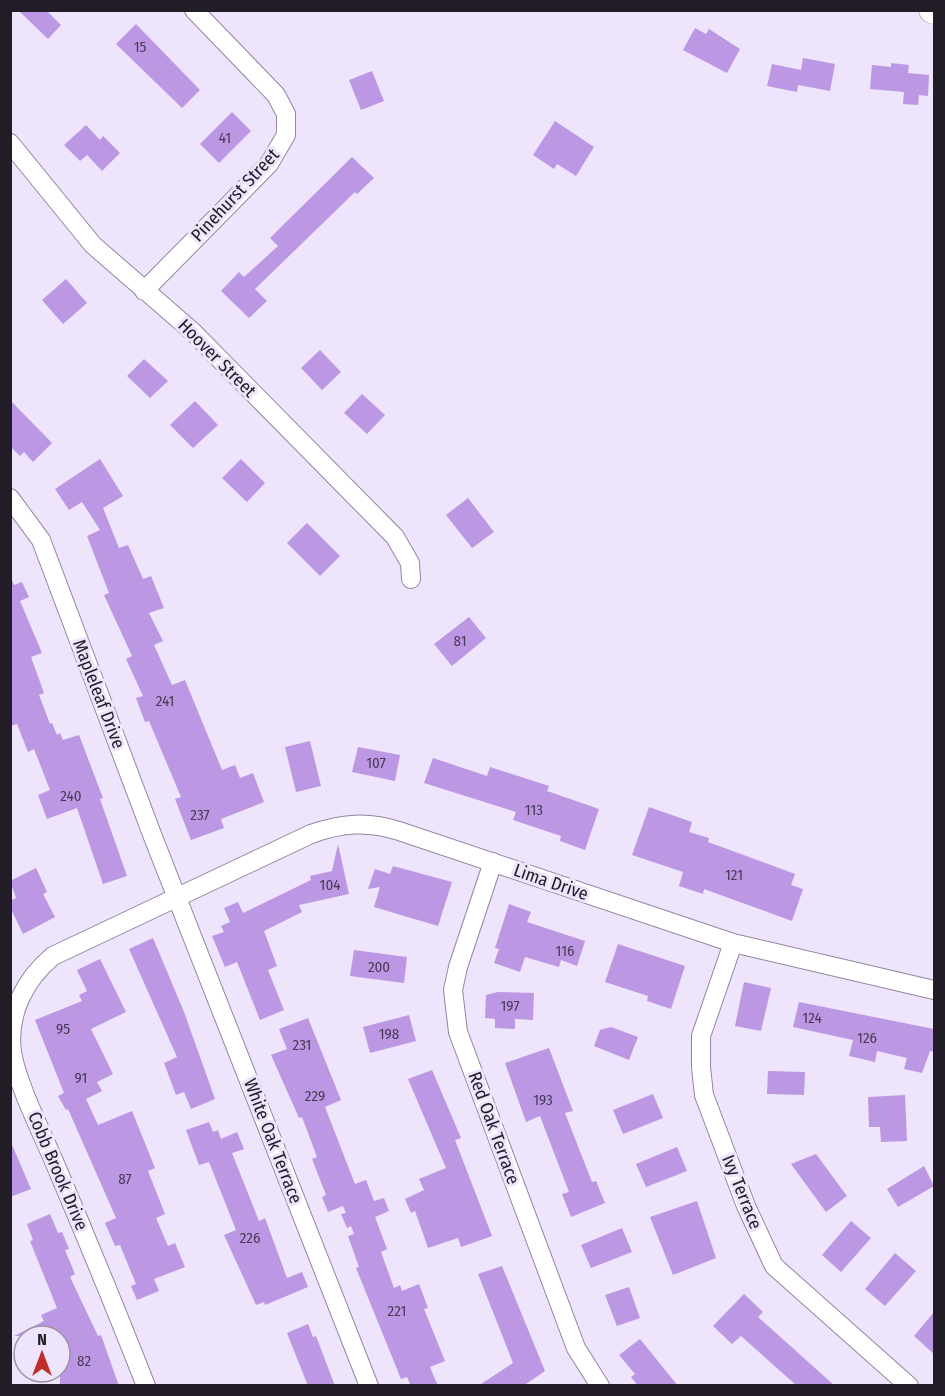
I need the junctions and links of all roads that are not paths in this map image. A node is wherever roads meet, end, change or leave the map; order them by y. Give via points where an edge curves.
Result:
1 (194, 10) edge
2 (10, 143) edge
3 (144, 291) junction
4 (10, 498) edge
5 (411, 579) dead end
6 (493, 862) junction
7 (178, 897) junction
8 (733, 943) junction
9 (934, 990) edge
10 (146, 1386) edge
11 (369, 1386) edge
12 (600, 1386) edge
13 (909, 1386) edge

1 - 3 street, Pinehurst Street via 276,95 286,114 286,135 269,164
2 - 3 street, Hoover Street via 93,245
3 - 5 street, Hoover Street via 192,331 395,537 410,563
4 - 7 street, Mapleleaf Drive via 41,540
6 - 7 street, Lima Drive via 383,826 350,823 311,834
6 - 8 street, Lima Drive
6 - 12 street, Red Oak Terrace via 453,990 458,1032 576,1348
7 - 10 street, Cobb Brook Drive via 53,957 37,970 23,991 12,1036 12,1053 30,1105
7 - 11 street, White Oak Terrace
8 - 9 street, Lima Drive
8 - 13 street, Ivy Terrace via 700,1036 701,1067 704,1095 746,1206 774,1266

